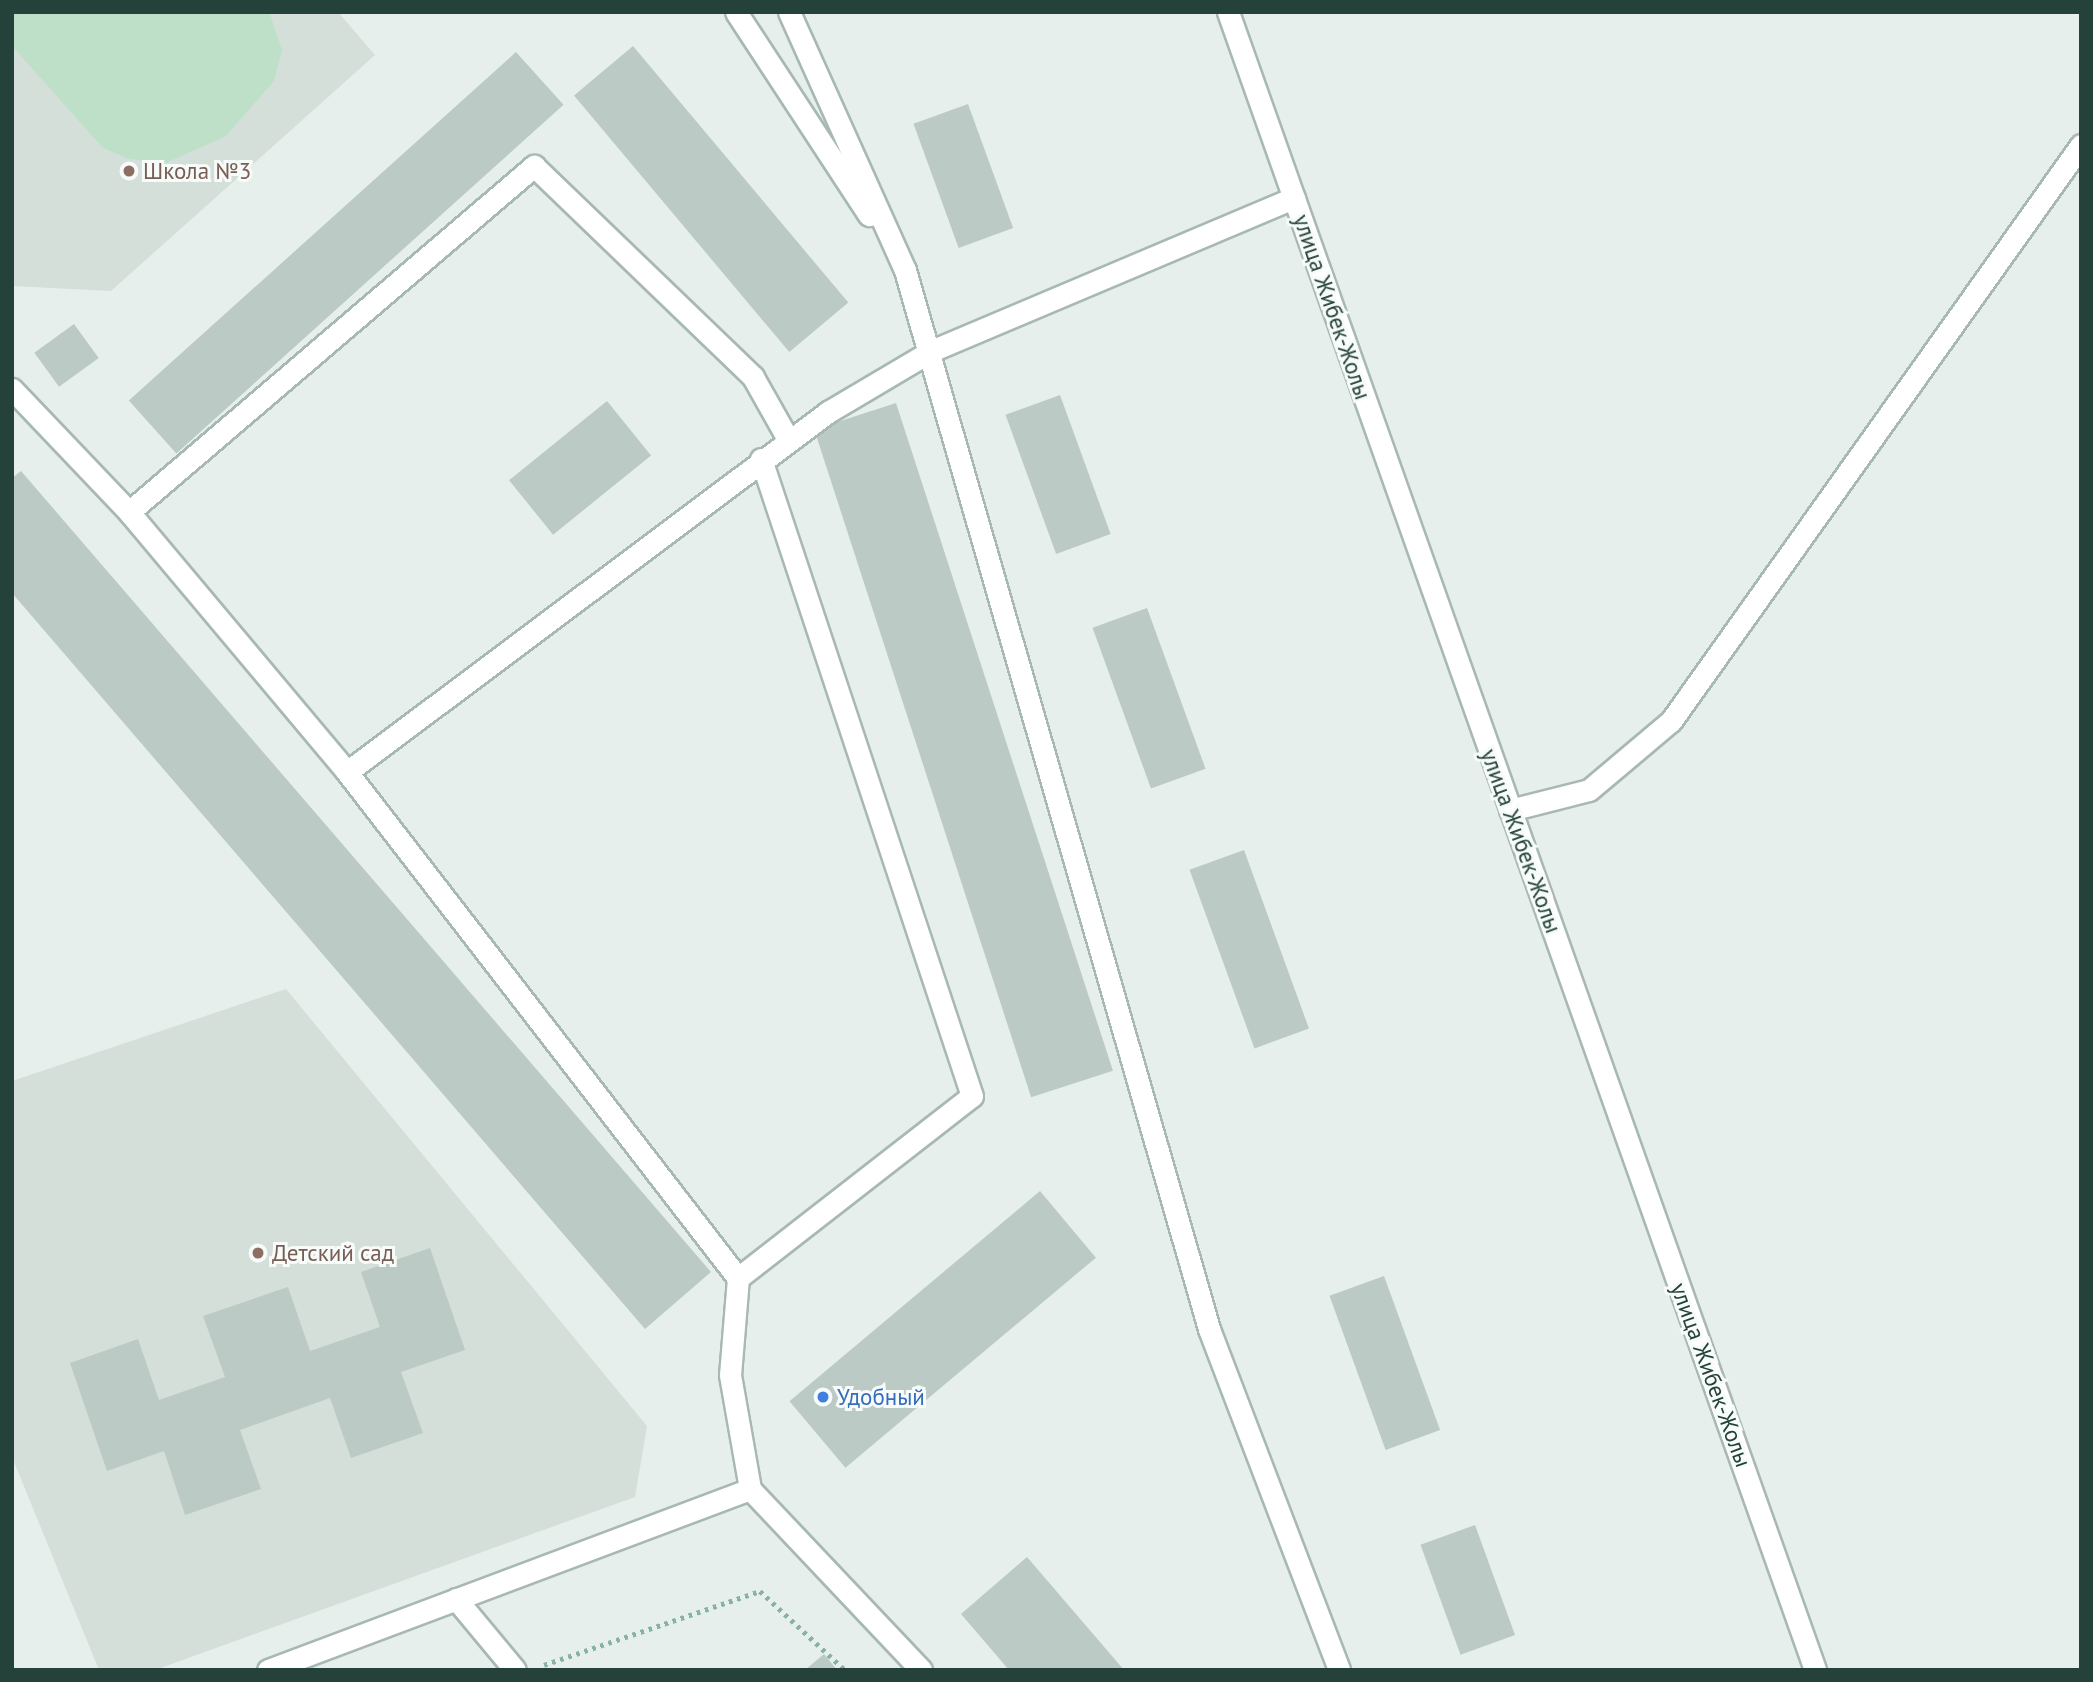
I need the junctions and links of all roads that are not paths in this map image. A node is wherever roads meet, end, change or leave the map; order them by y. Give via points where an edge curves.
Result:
1 (736, 12) edge
2 (789, 12) edge
3 (1228, 12) edge
4 (2081, 145) edge
5 (1294, 198) junction
6 (905, 271) junction
7 (931, 351) junction
8 (12, 389) edge
9 (788, 439) junction
10 (761, 459) junction
11 (130, 512) junction
12 (347, 772) junction
13 (1510, 810) junction
14 (738, 1278) junction
15 (750, 1489) junction
16 (456, 1599) junction
17 (268, 1670) edge
18 (515, 1670) edge
19 (921, 1670) edge
20 (1339, 1670) edge
21 (1815, 1670) edge

1 - 6 street
2 - 6 street
3 - 5 street, улица Жибек-Жолы
4 - 13 street via 1671,721 1589,790
5 - 7 street
5 - 13 street, улица Жибек-Жолы
6 - 7 street
7 - 9 street
7 - 20 street via 1209,1329
8 - 11 street
9 - 10 street
9 - 11 street via 753,377 534,166
10 - 12 street
10 - 14 street via 972,1096
11 - 12 street
12 - 14 street
13 - 21 street, улица Жибек-Жолы
14 - 15 street via 730,1375
15 - 16 street
15 - 19 street
16 - 17 street
16 - 18 street

